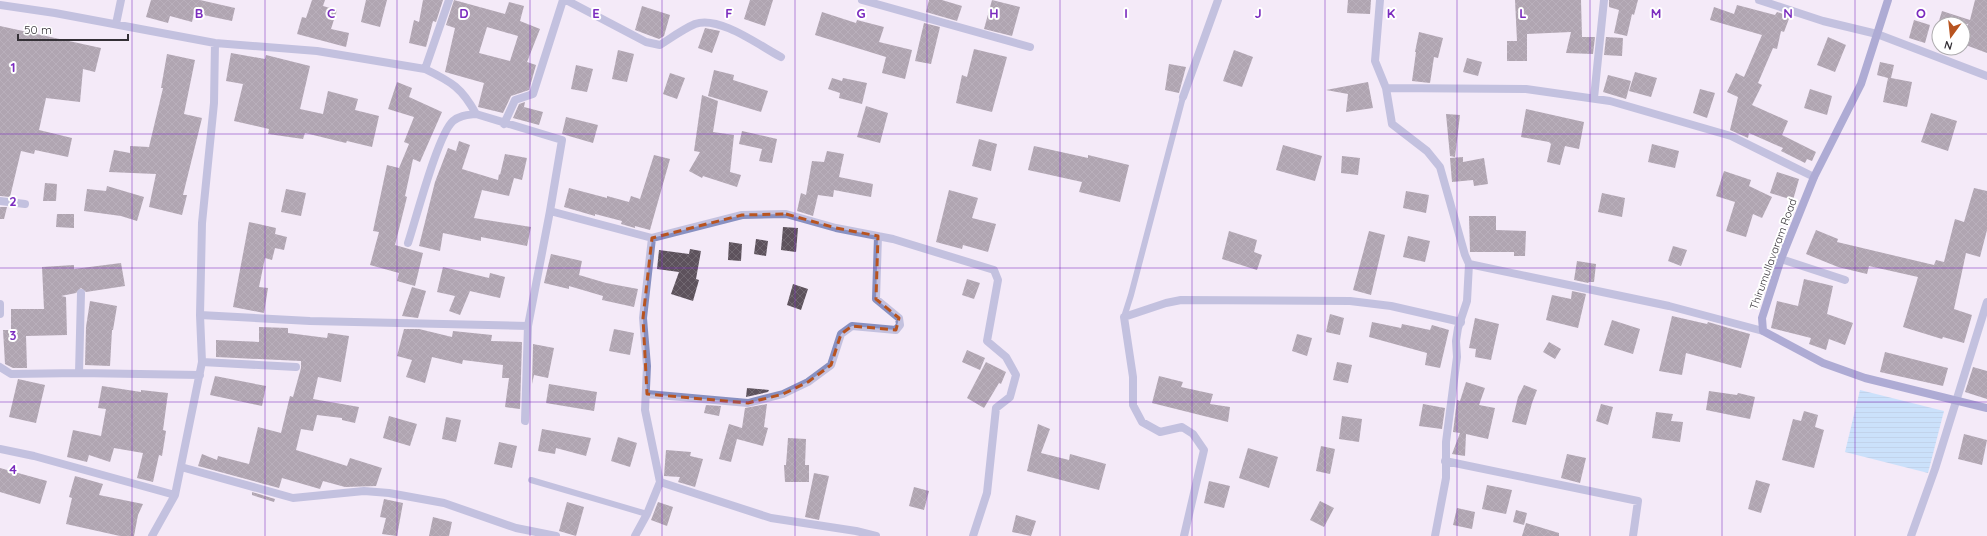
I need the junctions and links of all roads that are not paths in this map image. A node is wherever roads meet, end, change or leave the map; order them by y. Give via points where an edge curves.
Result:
1 (121, 0) edge
2 (448, 0) edge
3 (563, 0) edge
4 (566, 0) edge
5 (862, 0) edge
6 (1218, 0) edge
7 (1380, 0) edge
8 (1604, 0) edge
9 (1759, 0) edge
10 (1888, 0) edge
11 (0, 5) edge
12 (116, 24) junction
13 (1877, 34) junction
14 (215, 43) junction
15 (1030, 47) dead end
16 (781, 57) dead end
17 (425, 69) junction
18 (1987, 76) edge
19 (1386, 88) junction
20 (1183, 97) joint
21 (1594, 98) junction
22 (476, 114) junction
23 (504, 124) junction
24 (1814, 177) junction
25 (0, 201) edge
26 (25, 204) dead end
27 (550, 211) junction
28 (878, 236) junction
29 (652, 238) junction
30 (408, 243) dead end
31 (1781, 259) junction
32 (1469, 264) junction
33 (1846, 280) dead end
34 (81, 293) dead end
35 (1987, 302) edge
36 (0, 304) edge
37 (0, 314) edge
38 (200, 315) junction
39 (1124, 317) junction
40 (1461, 322) junction
41 (528, 326) junction
42 (1763, 332) junction
43 (202, 362) junction
44 (0, 367) edge
45 (296, 367) dead end
46 (79, 373) junction
47 (200, 375) junction
48 (647, 394) junction
49 (1955, 400) junction
50 (1987, 408) edge
51 (525, 421) dead end
52 (0, 449) edge
53 (1445, 461) junction
54 (181, 467) junction
55 (531, 480) dead end
56 (660, 482) junction
57 (175, 495) junction
58 (647, 514) junction
59 (855, 533) edge
60 (152, 536) edge
61 (556, 536) edge
62 (635, 536) edge
63 (876, 536) edge
64 (973, 536) edge
65 (1184, 536) edge
66 (1435, 536) edge
67 (1633, 536) edge
68 (1911, 536) edge

1 - 12 street
2 - 17 street
3 - 23 street via 533,94 515,100
4 - 16 street via 646,42 660,45 696,24 711,22 725,26
5 - 15 street
6 - 20 street
7 - 19 street via 1375,61
8 - 21 street
9 - 13 street via 1823,21
10 - 13 street, Thirumullavaram Road
11 - 12 street
12 - 14 street
13 - 18 street
13 - 24 street, Thirumullavaram Road via 1854,100
14 - 17 street via 317,51
14 - 38 street via 214,103 202,223
17 - 22 street via 450,81 467,97
19 - 21 street via 1526,89
19 - 32 street via 1392,124 1427,151 1440,167
20 - 39 lane
21 - 24 street via 1731,136
22 - 23 street
22 - 30 street via 462,115 452,121 439,145
23 - 27 street via 562,140
24 - 31 street, Thirumullavaram Road
25 - 26 street
27 - 29 street
27 - 41 street
28 - 29 street via 786,214 742,215
28 - 48 street via 876,299 899,318 900,325 896,330 852,326 841,334 830,365 808,382 784,394 748,402
28 - 64 street via 978,264 994,270 998,280 987,341 1006,357 1016,375 1010,397 996,408 987,493
29 - 48 street via 643,318
31 - 33 street
31 - 42 street, Thirumullavaram Road via 1762,318
32 - 40 street via 1467,301
32 - 42 street via 1669,306
34 - 46 street
35 - 49 street
36 - 37 street
38 - 41 street via 310,321
38 - 43 street
39 - 40 street via 1181,300 1342,301 1391,306
39 - 65 street via 1133,377 1133,405 1142,422 1160,432 1182,427 1193,434 1204,450
40 - 53 street via 1456,341 1457,358
41 - 51 street
42 - 49 street via 1823,364 1865,378
43 - 45 street
43 - 47 street
44 - 46 street via 11,374
46 - 47 street
47 - 54 street
48 - 56 street via 645,410
49 - 50 street
49 - 68 street via 1935,469
52 - 57 street
53 - 66 street via 1446,478
53 - 67 street via 1638,501
54 - 57 street
54 - 61 street via 293,498 364,491 436,501 516,528
55 - 58 lane
56 - 58 street
56 - 59 street via 771,518
57 - 60 street
58 - 62 street
59 - 63 street

